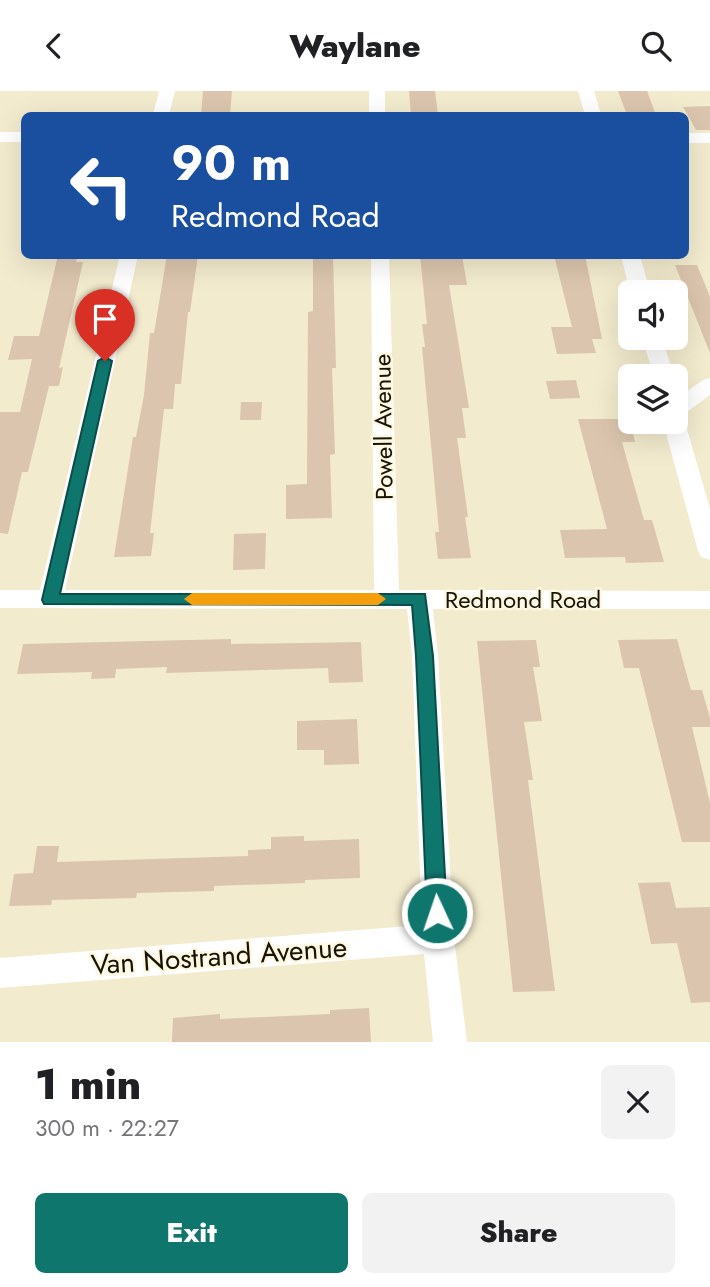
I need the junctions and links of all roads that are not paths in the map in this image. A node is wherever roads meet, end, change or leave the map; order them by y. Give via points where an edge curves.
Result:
1 (167, 91) edge
2 (377, 91) edge
3 (586, 91) edge
4 (162, 112) edge
5 (377, 112) edge
6 (592, 112) edge
7 (0, 137) edge
8 (21, 137) edge
9 (689, 138) edge
10 (710, 138) edge
11 (128, 259) edge
12 (380, 259) edge
13 (631, 259) edge
14 (637, 280) edge
15 (710, 385) edge
16 (688, 401) edge
17 (677, 434) edge
18 (710, 551) edge
19 (0, 599) edge
20 (387, 599) junction
21 (419, 599) junction
22 (50, 600) junction
23 (710, 600) edge
24 (438, 938) junction
25 (0, 973) edge
26 (450, 1042) edge

1 - 4 street
2 - 5 street
3 - 6 street
7 - 8 street
9 - 10 street
11 - 22 street
12 - 20 street, Powell Avenue
13 - 14 street
15 - 16 street
17 - 18 street
19 - 22 street, Redmond Road
20 - 21 street, Redmond Road
20 - 22 street, Redmond Road
21 - 23 street, Redmond Road
21 - 24 street
24 - 25 street, Van Nostrand Avenue
24 - 26 street

